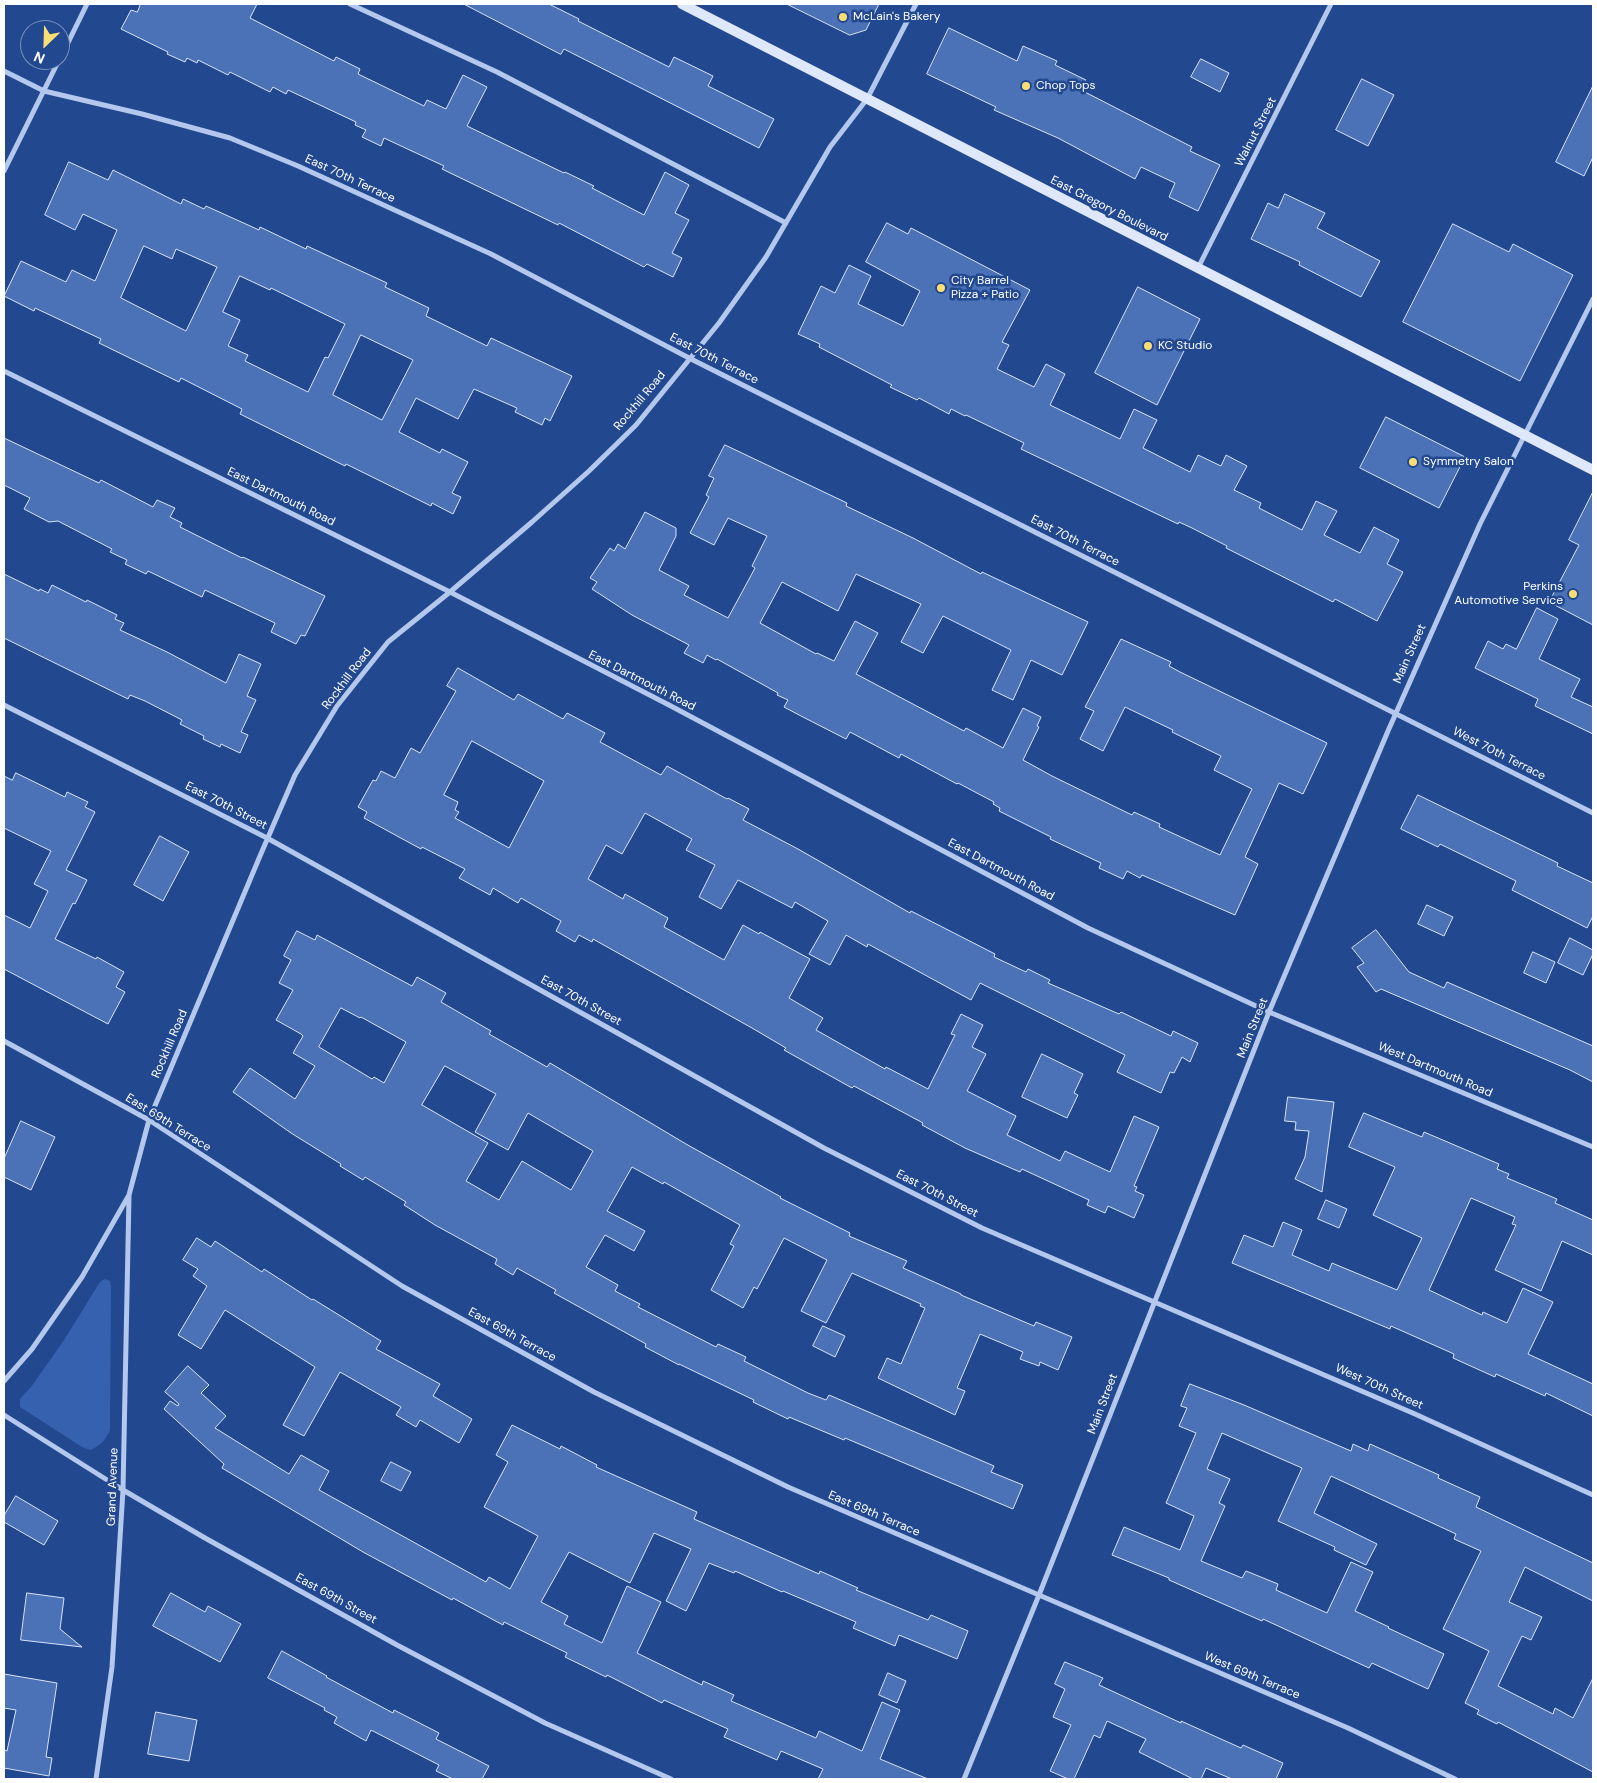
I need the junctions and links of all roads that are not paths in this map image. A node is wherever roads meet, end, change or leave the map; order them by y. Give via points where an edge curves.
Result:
1 (87, 4) edge
2 (350, 4) edge
3 (682, 4) edge
4 (916, 4) edge
5 (1331, 4) edge
6 (70, 39) edge
7 (55, 70) edge
8 (4, 71) edge
9 (44, 91) junction
10 (867, 99) junction
11 (4, 171) edge
12 (786, 223) junction
13 (1198, 268) junction
14 (1593, 299) edge
15 (689, 358) junction
16 (4, 371) edge
17 (1525, 435) junction
18 (1593, 470) edge
19 (450, 592) junction
20 (4, 705) edge
21 (1395, 714) junction
22 (1593, 812) edge
23 (267, 838) junction
24 (1270, 1012) junction
25 (4, 1041) edge
26 (148, 1120) junction
27 (1593, 1147) edge
28 (129, 1195) junction
29 (1155, 1301) junction
30 (4, 1381) edge
31 (4, 1415) edge
32 (123, 1490) junction
33 (1593, 1495) edge
34 (1039, 1595) junction
35 (96, 1779) edge
36 (671, 1779) edge
37 (964, 1779) edge
38 (1455, 1779) edge

1 - 6 street
2 - 12 street via 497,72
3 - 10 main road, East Gregory Boulevard
4 - 10 street
5 - 13 street, Walnut Street
7 - 9 street
8 - 9 street, East 70th Terrace
9 - 11 street
9 - 15 street, East 70th Terrace via 230,138 264,152 491,254
10 - 12 street, Rockhill Road via 830,147
10 - 13 main road, East Gregory Boulevard
12 - 15 street, Rockhill Road via 740,296
13 - 17 main road, East Gregory Boulevard
14 - 17 street, Main Street
15 - 19 street, Rockhill Road via 636,425 532,522
15 - 21 street, East 70th Terrace
16 - 19 street, East Dartmouth Road
17 - 18 main road, East Gregory Boulevard
17 - 21 street, Main Street via 1480,524
19 - 23 street, Rockhill Road via 388,642 337,706 295,775
19 - 24 street, East Dartmouth Road via 1088,928
20 - 23 street, East 70th Street
21 - 22 street, West 70th Terrace
21 - 24 street, Main Street
23 - 26 street, Rockhill Road
23 - 29 street, East 70th Street via 824,1148 982,1228
24 - 27 street, West Dartmouth Road
24 - 29 street, Main Street
25 - 26 street, East 69th Terrace
26 - 28 street, Rockhill Road
26 - 34 street, East 69th Terrace via 402,1286 594,1392 788,1488
28 - 30 street, Rockhill Road via 82,1276 32,1349
28 - 32 street, Grand Avenue
29 - 33 street, West 70th Street
29 - 34 street, Main Street
31 - 32 street, East 69th Street
32 - 35 street, Grand Avenue via 112,1667
32 - 36 street, East 69th Street via 478,1688 545,1723
34 - 37 street, Main Street
34 - 38 street, West 69th Terrace via 1348,1728

